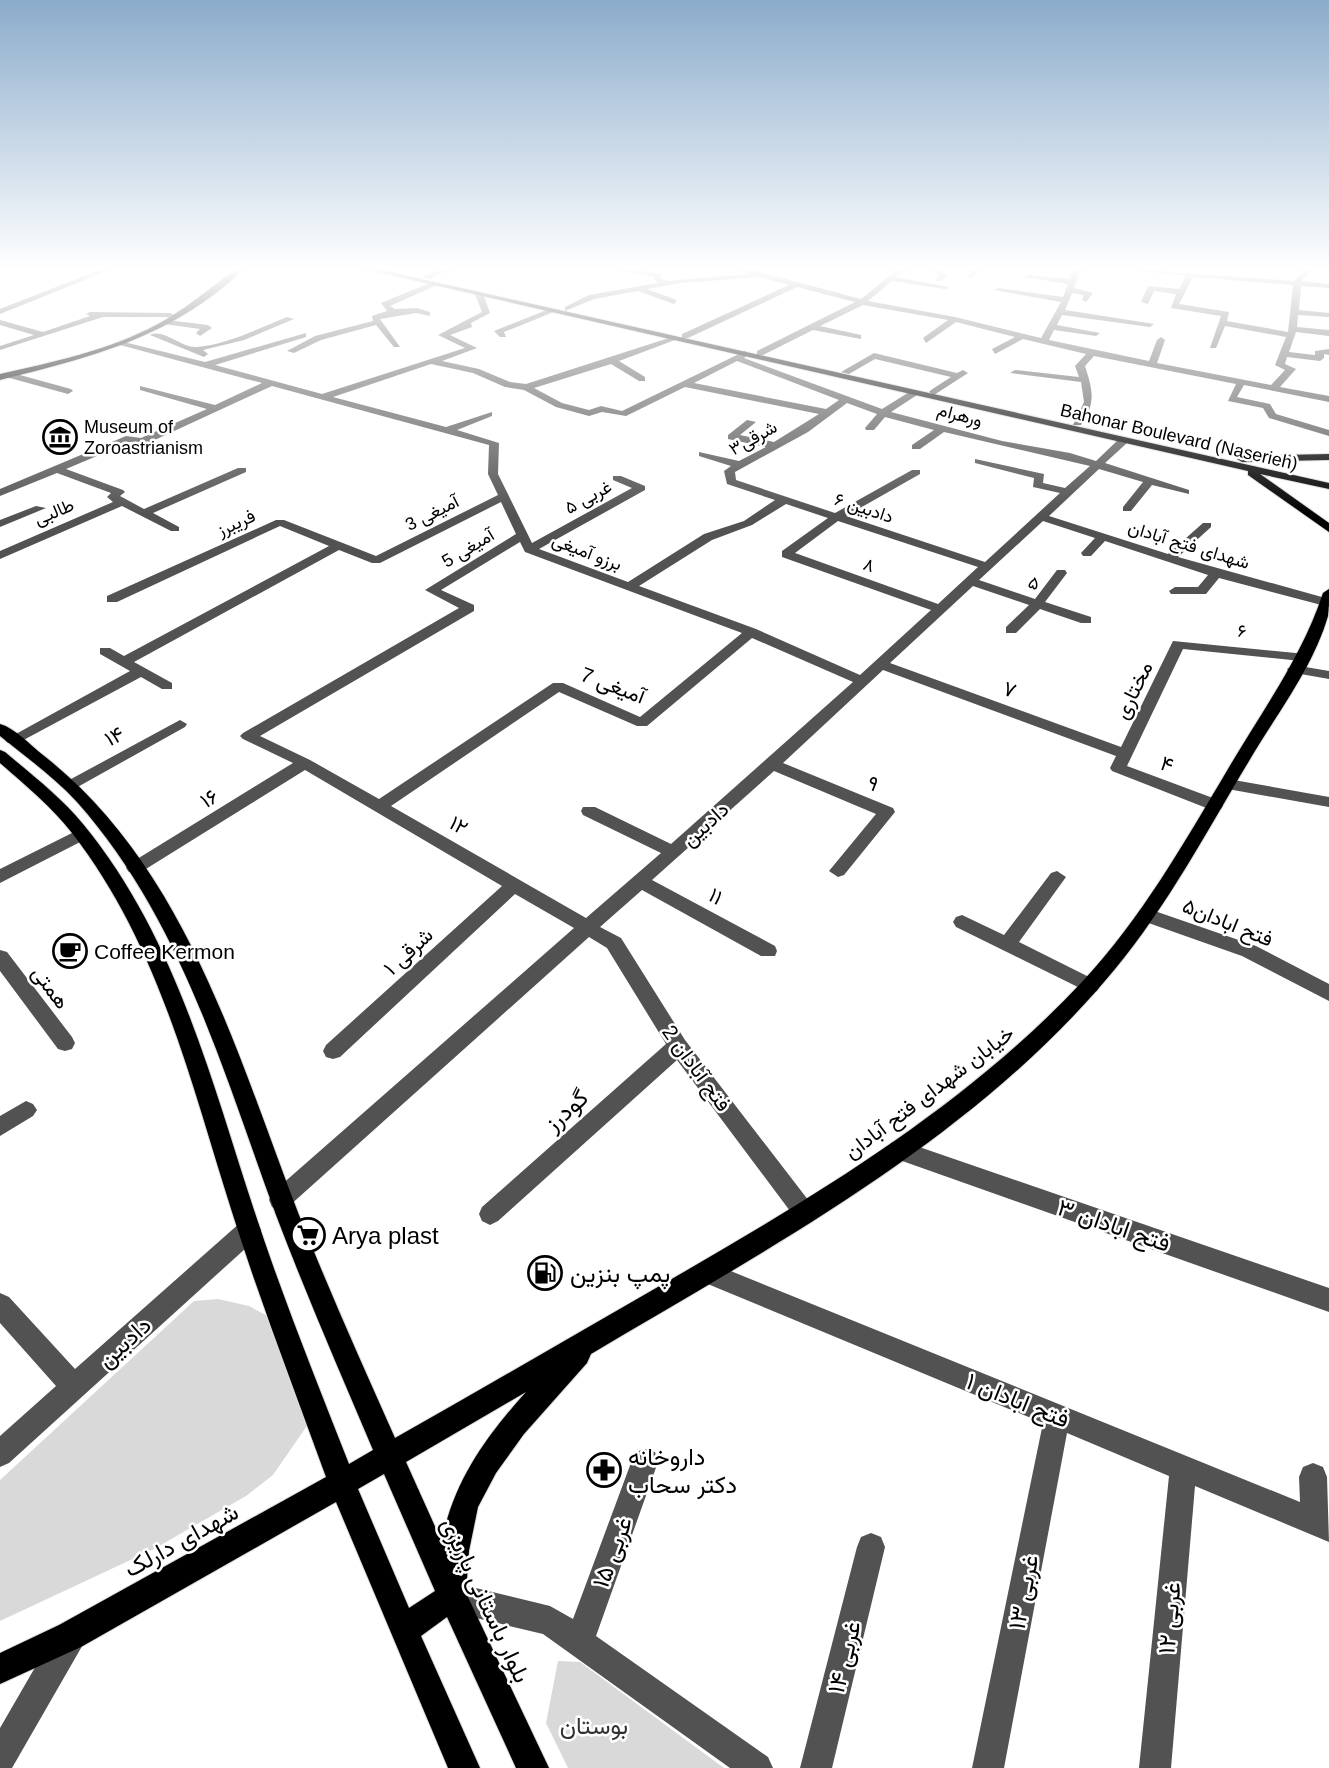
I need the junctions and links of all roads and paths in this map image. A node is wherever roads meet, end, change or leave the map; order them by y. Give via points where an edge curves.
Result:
1 (98, 352) edge
2 (154, 352) edge
3 (198, 352) edge
4 (250, 352) edge
5 (302, 352) edge
6 (461, 352) edge
7 (637, 352) edge
8 (724, 352) edge
9 (753, 352) edge
10 (763, 352) edge
11 (1085, 352) edge
12 (1157, 352) edge
13 (1319, 352) edge
14 (760, 353) junction
15 (1091, 353) junction
16 (316, 354) dead end
17 (1284, 354) joint
18 (741, 356) junction
19 (220, 361) junction
20 (428, 361) junction
21 (612, 361) junction
22 (1152, 364) junction
23 (206, 365) junction
24 (1230, 367) dead end
25 (846, 372) junction
26 (1015, 373) dead end
27 (4, 376) edge
28 (642, 379) dead end
29 (1223, 379) junction
30 (1084, 380) junction
31 (1242, 382) junction
32 (271, 383) junction
33 (685, 384) junction
34 (526, 387) junction
35 (143, 388) dead end
36 (1273, 388) junction
37 (68, 391) dead end
38 (934, 392) junction
39 (914, 393) junction
40 (322, 397) junction
41 (1329, 399) edge
42 (846, 400) junction
43 (216, 408) junction
44 (829, 413) junction
45 (883, 413) junction
46 (488, 414) dead end
47 (751, 422) dead end
48 (1077, 423) junction
49 (870, 428) dead end
50 (942, 429) junction
51 (448, 430) junction
52 (1329, 433) edge
53 (1123, 441) junction
54 (774, 445) junction
55 (916, 447) dead end
56 (703, 454) dead end
57 (1329, 457) edge
58 (979, 461) dead end
59 (1098, 464) junction
60 (1243, 464) junction
61 (740, 465) junction
62 (57, 469) junction
63 (242, 470) dead end
64 (916, 472) dead end
65 (617, 478) dead end
66 (1329, 478) edge
67 (1150, 481) junction
68 (731, 482) joint
69 (1329, 486) edge
70 (1068, 492) junction
71 (1185, 492) dead end
72 (0, 493) edge
73 (503, 497) junction
74 (782, 501) junction
75 (122, 502) junction
76 (40, 508) dead end
77 (1128, 509) dead end
78 (0, 513) edge
79 (144, 513) junction
80 (836, 517) junction
81 (1041, 517) junction
82 (14, 519) junction
83 (0, 524) edge
84 (1207, 525) dead end
85 (1329, 528) edge
86 (175, 529) dead end
87 (522, 536) junction
88 (1103, 536) junction
89 (339, 545) junction
90 (529, 549) junction
91 (1087, 553) dead end
92 (0, 555) edge
93 (1170, 558) junction
94 (376, 560) joint
95 (986, 566) junction
96 (1061, 573) dead end
97 (1216, 573) junction
98 (970, 581) junction
99 (629, 587) junction
100 (431, 590) joint
101 (1175, 592) dead end
102 (112, 599) dead end
103 (1328, 599) edge
104 (1038, 603) junction
105 (940, 609) junction
106 (1086, 620) dead end
107 (1012, 630) dead end
108 (751, 632) junction
109 (1178, 644) joint
110 (105, 651) dead end
111 (124, 662) junction
112 (1298, 663) junction
113 (881, 664) junction
114 (141, 671) junction
115 (1329, 675) edge
116 (862, 681) junction
117 (167, 686) dead end
118 (180, 724) dead end
119 (4, 741) edge
120 (1125, 754) junction
121 (305, 762) junction
122 (772, 764) junction
123 (1227, 784) junction
124 (68, 785) junction
125 (1329, 802) edge
126 (1214, 805) junction
127 (380, 806) junction
128 (589, 811) dead end
129 (82, 834) junction
130 (674, 852) junction
131 (135, 868) junction
132 (838, 871) dead end
133 (0, 877) edge
134 (1056, 877) dead end
135 (642, 882) junction
136 (515, 884) junction
137 (1146, 915) junction
138 (962, 922) dead end
139 (589, 928) junction
140 (1008, 944) junction
141 (768, 951) dead end
142 (186, 955) junction
143 (0, 957) edge
144 (162, 964) junction
145 (1090, 986) junction
146 (1329, 993) edge
147 (65, 1043) dead end
148 (678, 1046) junction
149 (333, 1051) dead end
150 (26, 1110) dead end
151 (0, 1127) edge
152 (899, 1150) junction
153 (280, 1200) junction
154 (804, 1212) junction
155 (490, 1214) dead end
156 (249, 1230) junction
157 (706, 1272) junction
158 (1329, 1300) edge
159 (0, 1305) edge
160 (588, 1342) junction
161 (74, 1387) junction
162 (1058, 1417) junction
163 (0, 1454) edge
164 (388, 1457) junction
165 (645, 1462) dead end
166 (1183, 1468) junction
167 (1313, 1477) dead end
168 (343, 1483) junction
169 (1322, 1526) edge
170 (871, 1547) dead end
171 (451, 1597) junction
172 (404, 1630) junction
173 (70, 1636) junction
174 (579, 1642) junction
175 (0, 1668) edge
176 (0, 1758) edge
177 (464, 1768) edge
178 (533, 1768) edge
179 (757, 1768) edge
180 (816, 1768) edge
181 (988, 1768) edge
182 (1155, 1768) edge

1 - 27 main road
2 - 23 street, برزو آمیغی
3 - 19 street
4 - 19 street
5 - 16 street
6 - 20 street
7 - 21 street
8 - 18 main road, Bahonar Boulevard (Naserieh)
9 - 14 main road, Bahonar Boulevard (Naserieh)
10 - 14 street
11 - 15 street
12 - 22 street
13 - 17 street via 1320,358
14 - 25 main road, Bahonar Boulevard (Naserieh)
15 - 22 street
15 - 30 street via 1080,366
17 - 36 street via 1280,365 1291,369
18 - 33 street
18 - 39 main road, Bahonar Boulevard (Naserieh)
18 - 42 street, ورهرام
19 - 23 street
20 - 34 street
20 - 40 street
21 - 28 street
21 - 34 street
22 - 29 street
23 - 32 street, برزو آمیغی
24 - 29 street
25 - 38 main road, Bahonar Boulevard (Naserieh)
25 - 38 street via 874,356 961,374
26 - 30 street
27 - 37 street
29 - 31 street
30 - 48 street via 1091,400
31 - 36 street
31 - 52 street via 1231,399 1266,406 1272,416
32 - 40 street, برزو آمیغی
32 - 43 street
33 - 34 street via 623,414 601,409 589,413 559,405
33 - 44 street
35 - 43 street
36 - 41 street
38 - 48 main road, Bahonar Boulevard (Naserieh)
39 - 45 street
39 - 53 main road, Bahonar Boulevard (Naserieh)
40 - 51 street, برزو آمیغی
42 - 44 street, شرقی۳
42 - 45 street, ورهرام
43 - 62 street via 142,442 130,438
44 - 54 street, شرقی۳
45 - 49 street
45 - 50 street, ورهرام
46 - 51 street
47 - 54 street via 732,437
48 - 60 main road, Bahonar Boulevard (Naserieh)
50 - 55 street
50 - 59 street, ورهرام
51 - 73 street, برزو آمیغی via 494,443 492,474
53 - 59 street, دادبین
53 - 60 main road, Bahonar Boulevard (Naserieh)
54 - 61 street, شرقی۳
56 - 61 street
57 - 60 main road
58 - 70 street via 1040,476 1037,485
59 - 67 street, ورهرام
59 - 70 street, دادبین
60 - 66 main road, Bahonar Boulevard (Naserieh)
60 - 69 main road, Bahonar Boulevard (Naserieh)
60 - 85 main road
61 - 68 street, شرقی۳ via 729,471
62 - 72 street
62 - 75 street via 118,492 113,497
63 - 79 street
64 - 80 street
65 - 90 street, ۵ غربی via 641,488
67 - 71 street, ورهرام
67 - 77 street
68 - 74 street, دادبین ۶
70 - 81 street, دادبین
73 - 87 street, برزو آمیغی
73 - 94 street, آمیغی 3
74 - 80 street, دادبین ۶
74 - 99 street via 748,523 708,537
75 - 79 street
75 - 92 street, طالبی
76 - 82 street
78 - 82 street
79 - 86 street
80 - 95 street, دادبین ۶
80 - 105 street, ۸ via 786,554
81 - 88 street, شهدای فتح آبادان
81 - 95 street, دادبین
82 - 83 street
84 - 93 street
87 - 90 street, برزو آمیغی
87 - 100 street, آمیغی 5
88 - 91 street
88 - 93 street, شهدای فتح آبادان
89 - 94 street, فریبرز
89 - 102 street, فریبرز via 280,522
89 - 111 street
90 - 99 street, برزو آمیغی
93 - 97 street, شهدای فتح آبادان
95 - 98 street, دادبین
96 - 104 street
97 - 101 street via 1202,591
97 - 103 street, شهدای فتح آبادان
98 - 104 street, ۵
98 - 105 street, دادبین
99 - 108 street, برزو آمیغی
100 - 121 street, ۱۲ via 469,608 248,736
103 - 112 main road, خیابان شهدای فتح آبادان
104 - 106 street, ۵
104 - 107 street
105 - 113 street, دادبین
108 - 116 street, برزو آمیغی
108 - 127 street, آمیغی 7 via 642,723 558,686
109 - 112 street, ۶
109 - 120 street, مختاری
110 - 111 street
111 - 114 street
112 - 115 street, ۶
112 - 123 main road, خیابان شهدای فتح آبادان
113 - 116 street, دادبین
113 - 120 street, ۷
114 - 117 street
114 - 119 street
116 - 122 street, دادبین
118 - 124 street, ۱۴
119 - 124 main road, بلوار باستانی پاریزی
119 - 129 main road
120 - 126 street, ۴ via 1118,768
121 - 127 street, ۱۲
121 - 131 street, ۱۶
122 - 130 street, دادبین
122 - 132 street, ۹ via 887,812
123 - 125 street
123 - 126 main road, خیابان شهدای فتح آبادان
124 - 131 main road, بلوار باستانی پاریزی via 99,817
126 - 137 main road, خیابان شهدای فتح آبادان
127 - 136 street, ۱۲
128 - 130 street
129 - 133 street
129 - 144 main road via 128,902
130 - 135 street, دادبین
131 - 142 main road, بلوار باستانی پاریزی
134 - 140 street
135 - 139 street, دادبین
135 - 141 street, ۱۱
136 - 139 street, ۱۲
136 - 149 street, ۱ شرقی
137 - 145 main road, خیابان شهدای فتح آبادان
137 - 146 street, فتح ابادان۵ via 1249,951
138 - 140 street
139 - 148 street, فتح آبادان 2 via 614,943
139 - 153 street, دادبین
140 - 145 street
142 - 144 main road
142 - 153 main road, بلوار باستانی پاریزی via 223,1040
143 - 147 street, همتی
144 - 156 main road via 204,1075
145 - 152 main road, خیابان شهدای فتح آبادان via 1025,1051
148 - 154 street, فتح آبادان 2
148 - 155 street, گودرز
150 - 151 street
152 - 154 main road, خیابان شهدای فتح آبادان
152 - 158 street, فتح ابادان ۳
153 - 164 main road, بلوار باستانی پاریزی
154 - 157 main road, خیابان شهدای فتح آبادان
156 - 161 street, دادبین
156 - 168 main road
157 - 160 main road, خیابان شهدای فتح آبادان
157 - 162 street, فتح ابادان ۱
159 - 161 street
160 - 164 main road, خیابان شهدای فتح آبادان
160 - 171 main road via 498,1446 479,1476 456,1541
161 - 163 street, دادبین
162 - 166 street, فتح ابادان ۱
162 - 181 street, غربی ۱۳
164 - 168 main road, شهدای دارلک
164 - 171 main road, بلوار باستانی پاریزی
165 - 174 street, غربی ۱۵
166 - 169 street, فتح ابادان ۱
166 - 182 street, غربی ۱۲
167 - 169 street
168 - 172 main road
168 - 173 main road, شهدای دارلک
170 - 180 street, غربی ۱۴
171 - 172 main road
171 - 174 street via 550,1621
171 - 178 main road, بلوار باستانی پاریزی
172 - 177 main road
173 - 175 main road, شهدای دارلک
173 - 176 street
174 - 179 street

